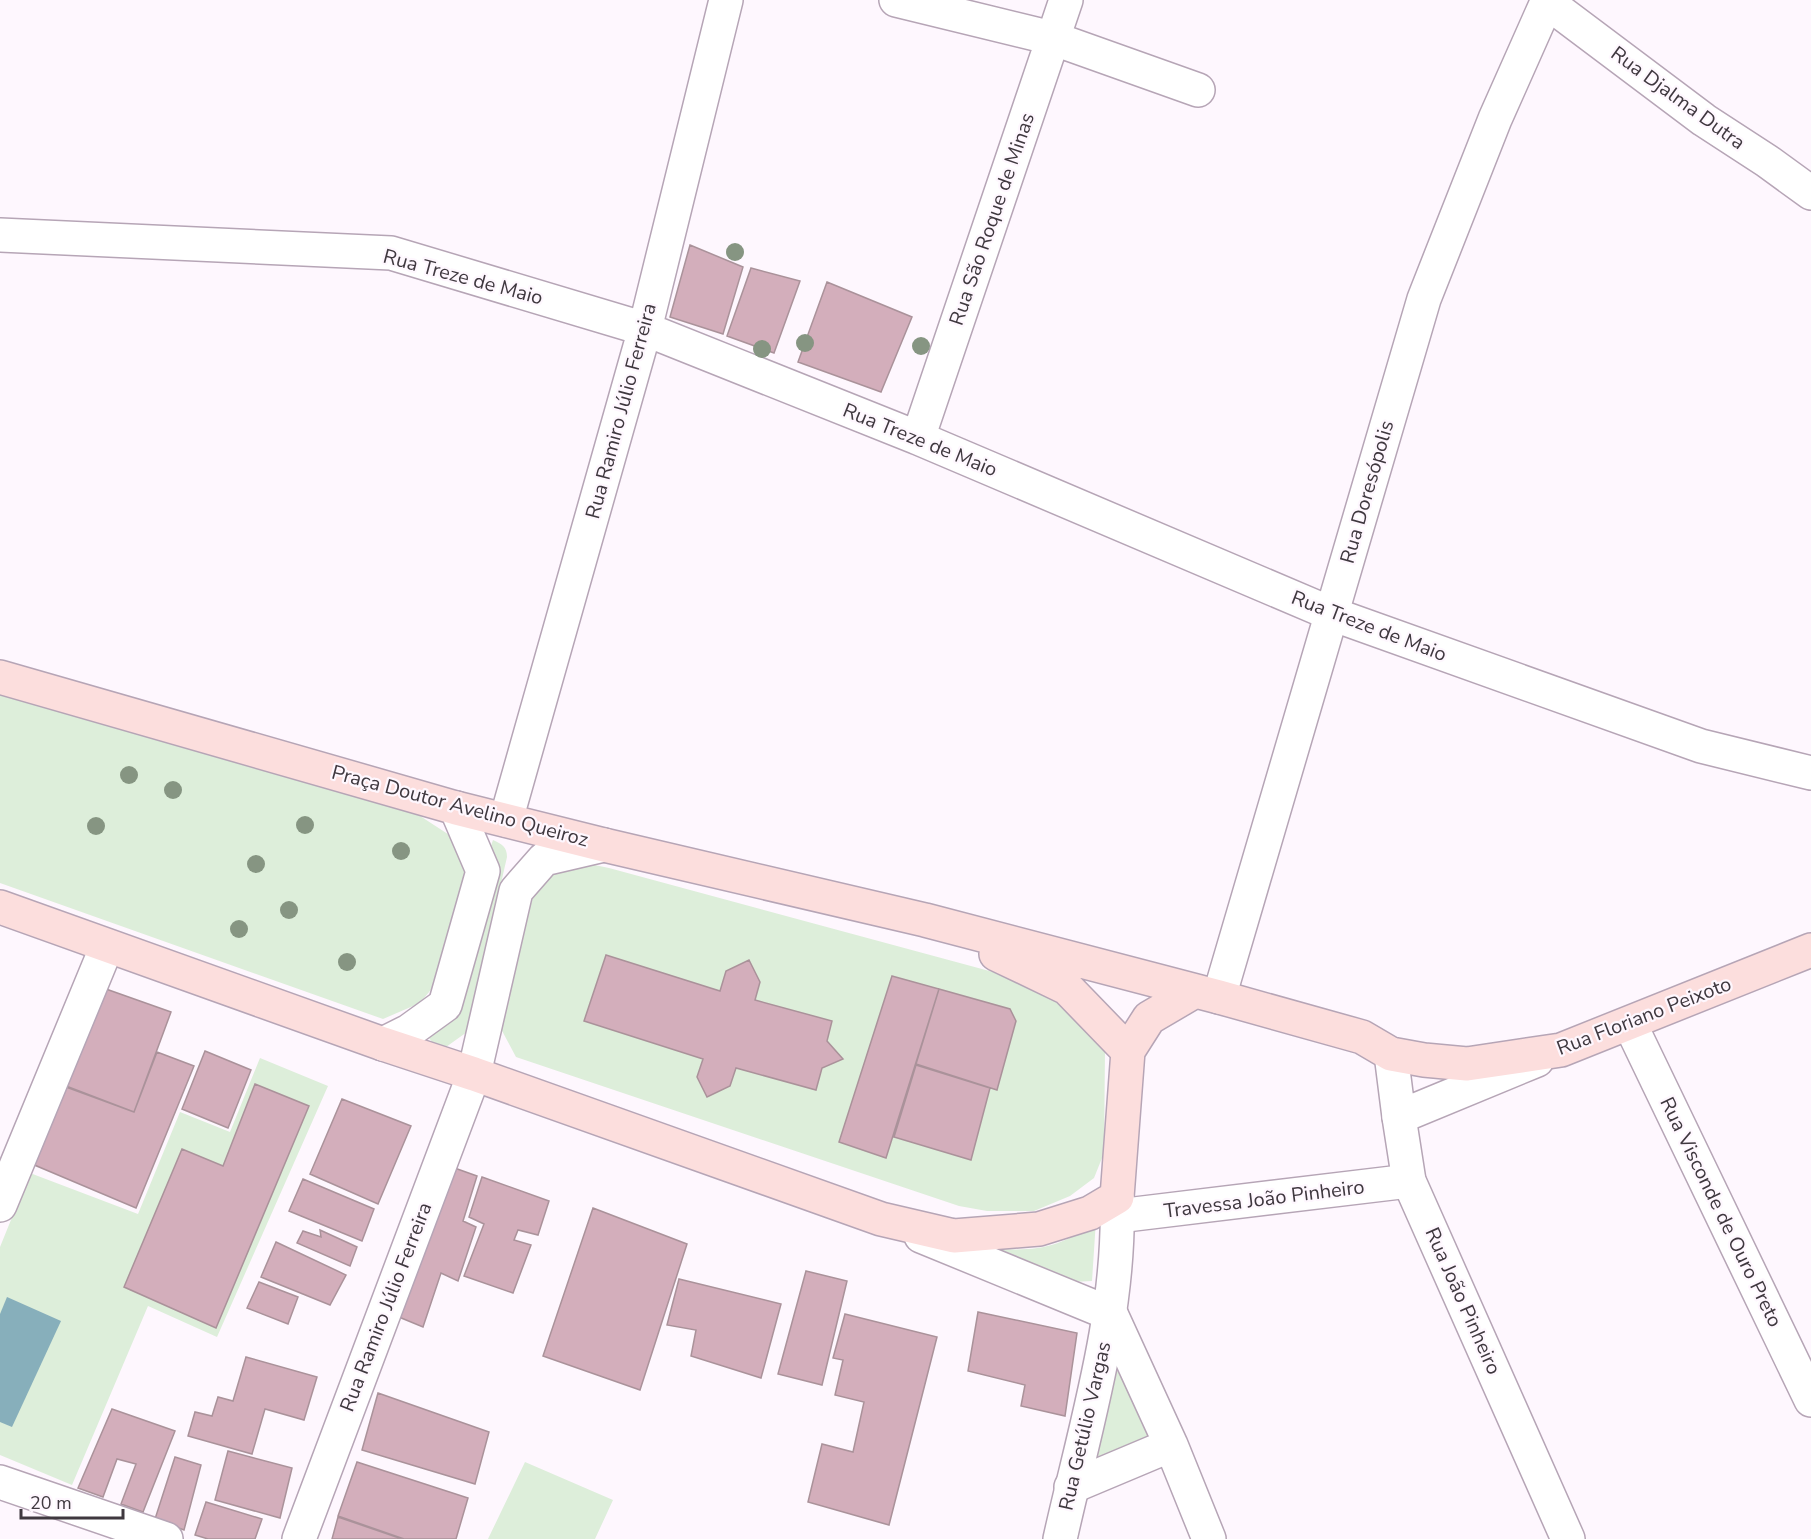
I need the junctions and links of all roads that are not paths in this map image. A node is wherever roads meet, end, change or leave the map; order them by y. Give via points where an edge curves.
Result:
1 (726, 0) edge
2 (896, 0) edge
3 (1066, 0) edge
4 (1549, 1) edge
5 (1052, 38) junction
6 (1198, 90) dead end
7 (1811, 193) edge
8 (0, 236) edge
9 (645, 329) junction
10 (918, 438) junction
11 (1332, 614) junction
12 (0, 677) edge
13 (1811, 773) edge
14 (456, 808) junction
15 (506, 820) junction
16 (604, 845) junction
17 (0, 907) edge
18 (925, 920) junction
19 (107, 946) junction
20 (1811, 950) edge
21 (1207, 994) junction
22 (1630, 1024) junction
23 (383, 1044) junction
24 (1561, 1050) junction
25 (1128, 1051) junction
26 (1391, 1054) junction
27 (1424, 1060) junction
28 (474, 1074) junction
29 (1432, 1102) junction
30 (1399, 1117) junction
31 (1409, 1182) junction
32 (0, 1205) edge
33 (1118, 1207) junction
34 (881, 1219) junction
35 (1111, 1314) junction
36 (1811, 1401) edge
37 (1171, 1444) junction
38 (0, 1482) edge
39 (1071, 1487) junction
40 (166, 1539) edge
41 (299, 1539) edge
42 (1060, 1539) edge
43 (1209, 1539) edge
44 (1568, 1539) edge

1 - 9 street, Rua Ramiro Júlio Ferreira
2 - 5 street
3 - 5 street, Rua São Roque de Minas
4 - 7 street, Rua Djalma Dutra via 1704,120
4 - 11 street, Rua Doresópolis via 1495,119 1424,299
5 - 6 street
5 - 10 street, Rua São Roque de Minas
8 - 9 street, Rua Treze de Maio via 391,253
9 - 10 street, Rua Treze de Maio
9 - 15 street, Rua Ramiro Júlio Ferreira
10 - 11 street, Rua Treze de Maio
11 - 13 street, Rua Treze de Maio via 1701,746
11 - 21 street, Rua Doresópolis
12 - 14 main road, Praça Doutor Avelino Queiroz
14 - 15 main road, Praça Doutor Avelino Queiroz
14 - 23 street, Praça Doutor Avelino Queiroz via 483,871 445,1005
15 - 16 main road, Praça Doutor Avelino Queiroz
16 - 18 main road, Praça Doutor Avelino Queiroz
16 - 28 street, Praça Doutor Avelino Queiroz via 544,859 516,891
17 - 19 main road
18 - 21 main road, Praça Doutor Avelino Queiroz
18 - 25 main road, Praça Doutor Avelino Queiroz via 1067,988
19 - 23 main road
19 - 32 street
20 - 22 main road, Rua Floriano Peixoto
21 - 25 main road via 1149,1018
21 - 26 main road, Rua Floriano Peixoto via 1362,1037
22 - 24 main road, Rua Floriano Peixoto
22 - 36 street, Rua Visconde de Ouro Preto
23 - 28 main road
24 - 27 main road, Rua Floriano Peixoto via 1467,1064
24 - 29 street
25 - 33 main road
26 - 27 main road, Rua Floriano Peixoto
26 - 30 street, Rua João Pinheiro
27 - 29 street
28 - 34 main road
28 - 41 street, Rua Ramiro Júlio Ferreira
29 - 30 street
30 - 31 street, Rua João Pinheiro
31 - 33 street, Travessa João Pinheiro
31 - 44 street, Rua João Pinheiro
33 - 34 main road via 1039,1229 954,1236
33 - 35 street
34 - 35 street
35 - 37 street
35 - 39 street, Rua Getúlio Vargas
37 - 39 street
37 - 43 street
38 - 40 street
39 - 42 street, Rua Getúlio Vargas

